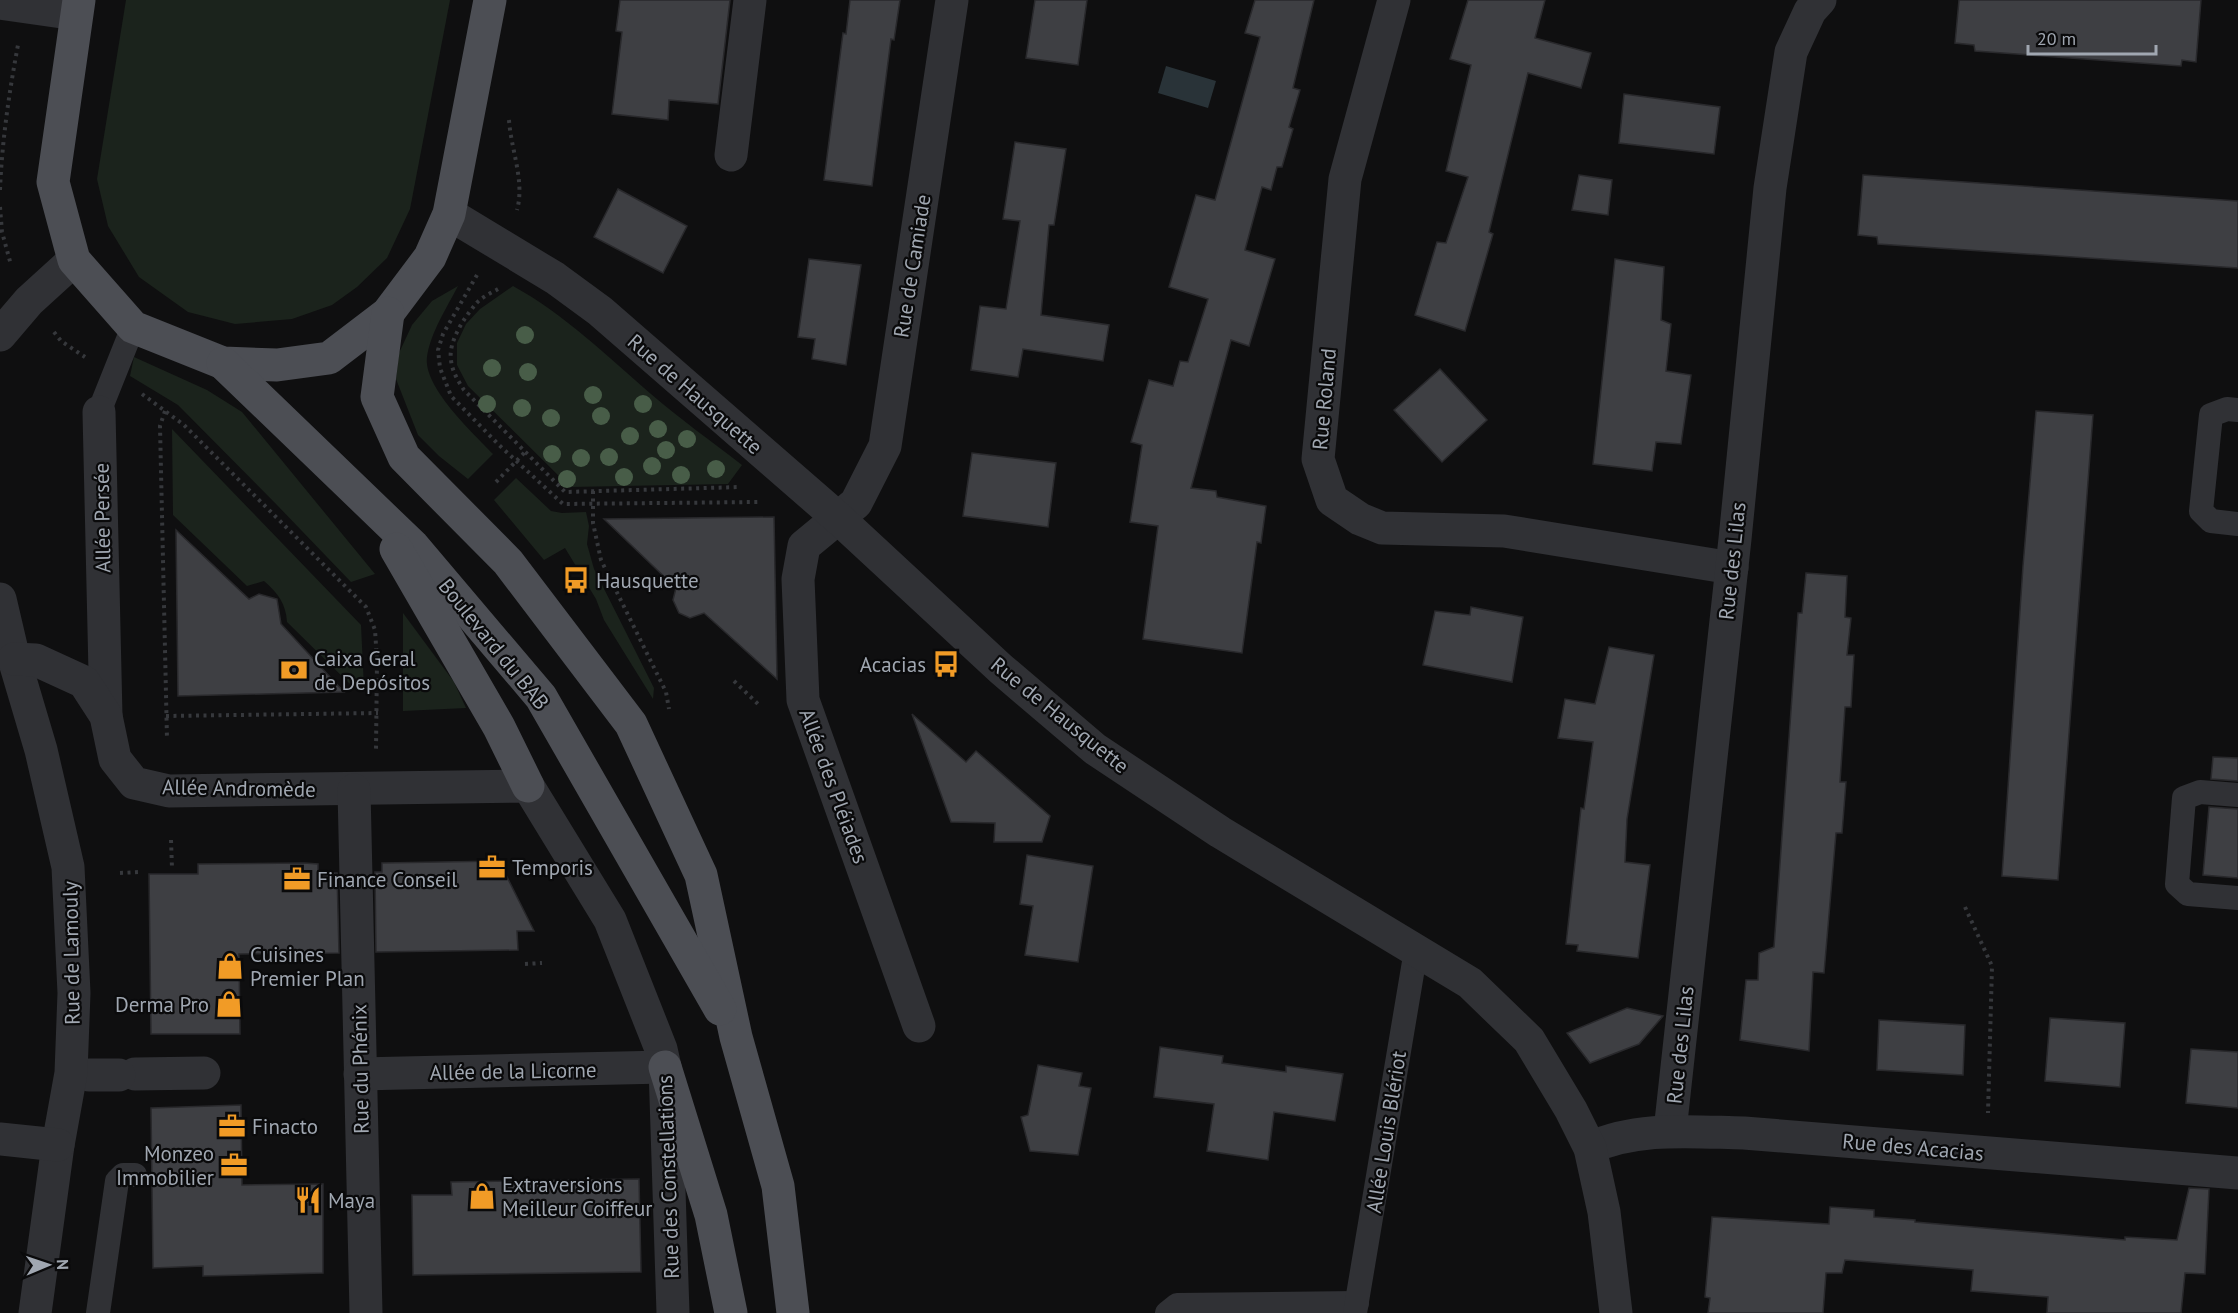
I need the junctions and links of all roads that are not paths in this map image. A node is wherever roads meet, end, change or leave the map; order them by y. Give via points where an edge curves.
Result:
1 (490, 0) edge
2 (750, 0) edge
3 (952, 0) edge
4 (1394, 0) edge
5 (1820, 0) edge
6 (0, 3) edge
7 (78, 7) edge
8 (731, 155) dead end
9 (449, 214) junction
10 (74, 260) junction
11 (388, 313) junction
12 (133, 327) junction
13 (0, 335) edge
14 (224, 363) junction
15 (2238, 410) edge
16 (99, 412) joint
17 (370, 504) junction
18 (838, 518) junction
19 (2238, 524) edge
20 (1732, 568) junction
21 (0, 598) edge
22 (14, 659) junction
23 (106, 716) junction
24 (528, 786) junction
25 (354, 789) junction
26 (2238, 795) edge
27 (2238, 898) edge
28 (1416, 950) junction
29 (919, 1026) dead end
30 (736, 1036) junction
31 (666, 1067) junction
32 (204, 1073) dead end
33 (352, 1074) junction
34 (114, 1075) dead end
35 (1670, 1131) junction
36 (0, 1139) edge
37 (58, 1145) junction
38 (1590, 1148) junction
39 (2238, 1173) edge
40 (135, 1174) dead end
41 (1356, 1308) edge
42 (40, 1312) edge
43 (98, 1313) edge
44 (366, 1313) edge
45 (673, 1313) edge
46 (731, 1313) edge
47 (793, 1313) edge
48 (1167, 1313) edge
49 (1616, 1313) edge

1 - 9 main road
2 - 8 street
3 - 18 street, Rue de Camiade via 885,446 856,503
4 - 20 street, Rue Roland via 1345,179 1318,459 1332,500 1382,528 1504,531
5 - 20 street, Rue des Lilas via 1810,11 1789,63 1770,188
6 - 7 street
7 - 10 main road via 53,182
9 - 11 main road via 430,257
9 - 18 street, Rue de Hausquette via 555,278 600,311
10 - 12 main road
10 - 13 street via 29,301
11 - 14 main road via 329,358 277,365
11 - 30 main road, Boulevard du BAB via 377,397 404,458 508,562 631,724 701,875
12 - 14 main road
12 - 16 lane, Allée Persée
14 - 17 main road, Boulevard du BAB
15 - 19 lane via 2211,415 2200,511 2211,521
16 - 23 street, Allée Persée
17 - 24 main road via 499,727
17 - 30 main road, Boulevard du BAB via 413,546 541,697
18 - 28 street, Rue de Hausquette via 1001,669 1095,749 1220,832
18 - 29 street, Allée des Pléiades via 804,546 798,579 803,700
20 - 35 street, Rue des Lilas
21 - 22 street, Rue de Lamouly
22 - 23 street, Allée Andromède via 36,660 84,682
22 - 37 street, Rue de Lamouly via 41,750 68,867 71,1073
23 - 25 street, Allée Andromède via 115,759 134,783 170,791
24 - 25 street, Allée Andromède
24 - 31 street, Rue des Constellations via 610,920
25 - 33 street, Rue du Phénix
26 - 27 lane via 2200,792 2184,798 2177,884 2188,894
28 - 38 street, Rue de Hausquette via 1470,983 1529,1040 1572,1110
28 - 41 lane, Allée Louis Blériot
30 - 47 main road, Boulevard du BAB via 778,1186
31 - 33 street, Allée de la Licorne
31 - 45 street, Rue des Constellations
31 - 46 main road via 711,1215
32 - 34 street
33 - 44 street, Rue du Phénix
35 - 38 street, Rue des Acacias via 1610,1138
35 - 39 street, Rue des Acacias via 1744,1133
36 - 37 street
37 - 42 street, Rue de Lamouly
38 - 49 street, Rue de Hausquette via 1604,1212
40 - 43 lane via 123,1175 117,1181
41 - 48 lane via 1177,1305

